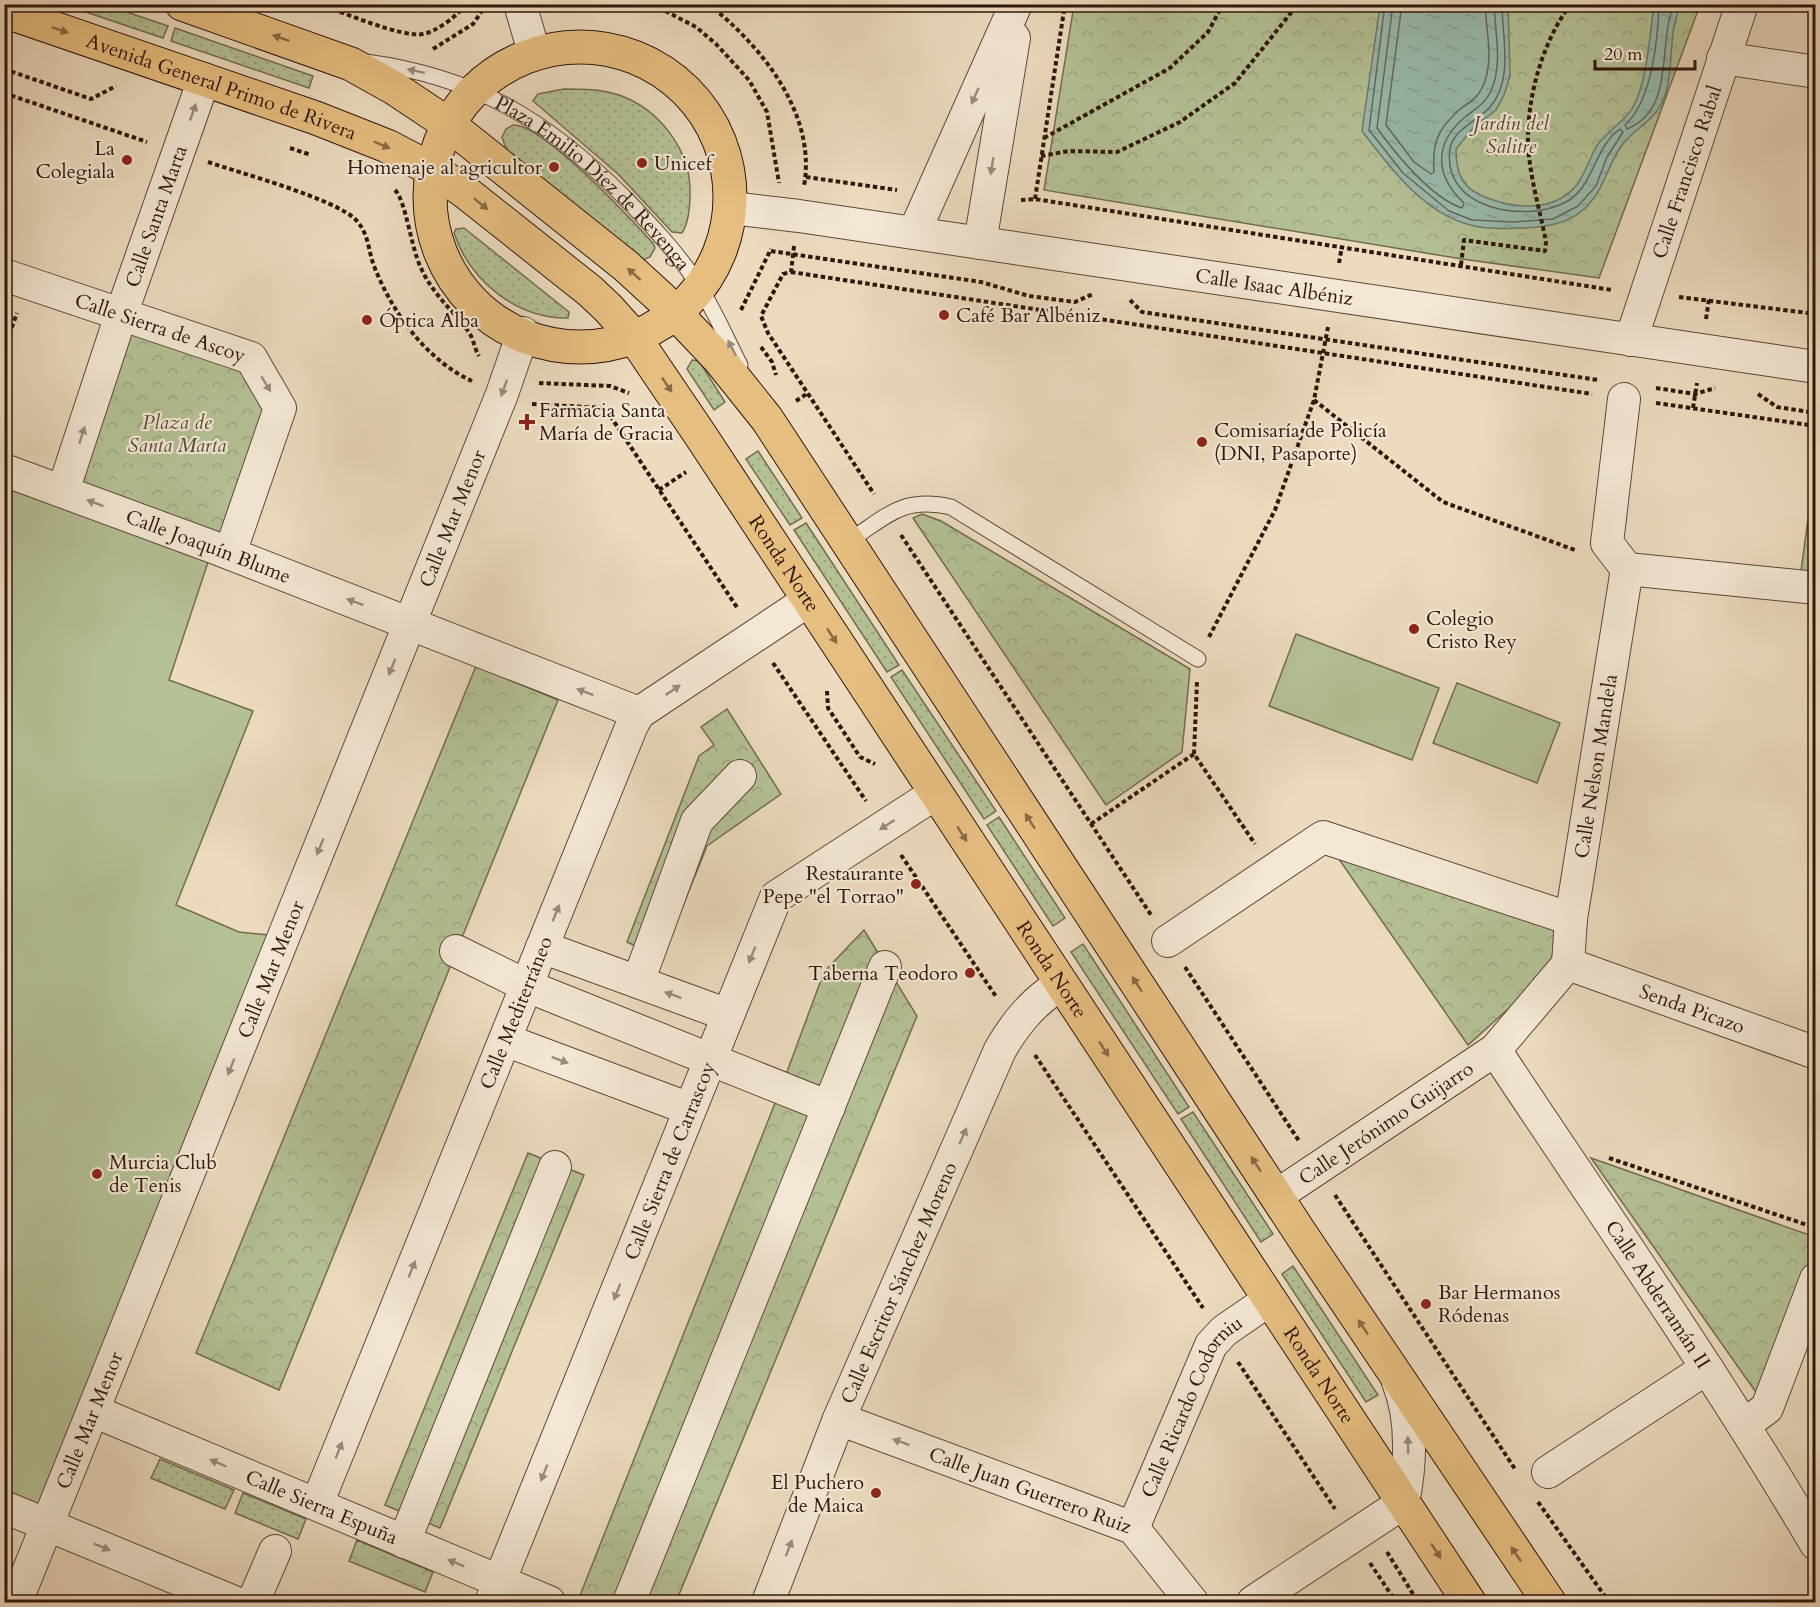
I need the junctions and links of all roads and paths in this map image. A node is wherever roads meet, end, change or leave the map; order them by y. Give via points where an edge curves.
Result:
1 (182, 4) edge
2 (319, 4) edge
3 (465, 4) edge
4 (520, 4) edge
5 (708, 4) edge
6 (1018, 4) edge
7 (1065, 4) edge
8 (1223, 4) edge
9 (1298, 4) edge
10 (1571, 4) edge
11 (1742, 4) edge
12 (4, 11) edge
13 (534, 52) junction
14 (336, 57) junction
15 (1723, 58) junction
16 (4, 69) edge
17 (1815, 72) edge
18 (204, 79) junction
19 (472, 88) junction
20 (127, 90) dead end
21 (4, 93) edge
22 (448, 124) junction
23 (1044, 138) junction
24 (282, 145) dead end
25 (178, 152) junction
26 (1041, 156) junction
27 (315, 157) dead end
28 (433, 170) junction
29 (392, 187) dead end
30 (732, 208) junction
31 (799, 216) junction
32 (914, 233) junction
33 (980, 243) junction
34 (1342, 246) junction
35 (771, 251) dead end
36 (793, 254) junction
37 (1461, 265) junction
38 (790, 272) junction
39 (4, 275) edge
40 (702, 291) junction
41 (1105, 295) dead end
42 (1646, 295) junction
43 (1333, 296) junction
44 (1129, 298) dead end
45 (19, 306) dead end
46 (677, 314) junction
47 (1815, 314) edge
48 (121, 315) junction
49 (523, 333) junction
50 (634, 337) junction
51 (1325, 339) junction
52 (1631, 340) junction
53 (4, 349) edge
54 (1323, 355) junction
55 (1815, 367) edge
56 (505, 385) junction
57 (1625, 389) junction
58 (1722, 389) dead end
59 (1751, 393) dead end
60 (633, 397) dead end
61 (1314, 400) junction
62 (1815, 413) edge
63 (767, 419) junction
64 (1815, 426) edge
65 (4, 470) edge
66 (63, 491) junction
67 (888, 516) junction
68 (847, 542) junction
69 (230, 553) junction
70 (1627, 568) junction
71 (1815, 588) edge
72 (809, 600) junction
73 (410, 623) junction
74 (755, 635) junction
75 (1198, 659) junction
76 (639, 713) junction
77 (1194, 754) junction
78 (740, 776) dead end
79 (936, 793) junction
80 (1091, 824) junction
81 (883, 827) junction
82 (1273, 870) junction
83 (1571, 919) junction
84 (1168, 941) junction
85 (542, 947) junction
86 (456, 951) dead end
87 (1568, 964) junction
88 (885, 967) dead end
89 (638, 981) junction
90 (1061, 984) junction
91 (527, 986) junction
92 (728, 1015) junction
93 (1015, 1025) junction
94 (505, 1040) junction
95 (1495, 1050) junction
96 (1815, 1053) edge
97 (710, 1060) junction
98 (829, 1107) junction
99 (690, 1109) junction
100 (1554, 1140) junction
101 (555, 1167) dead end
102 (1317, 1168) junction
103 (1276, 1196) junction
104 (1815, 1228) edge
105 (1815, 1279) edge
106 (1269, 1300) junction
107 (1220, 1335) junction
108 (1707, 1368) junction
109 (1396, 1376) junction
110 (94, 1409) junction
111 (839, 1419) junction
112 (1744, 1425) junction
113 (1516, 1472) dead end
114 (1541, 1484) joint
115 (1403, 1503) junction
116 (317, 1504) junction
117 (4, 1507) edge
118 (48, 1525) junction
119 (1133, 1528) junction
120 (1353, 1536) junction
121 (404, 1542) junction
122 (1815, 1544) edge
123 (275, 1551) dead end
124 (496, 1592) edge
125 (16, 1602) edge
126 (234, 1602) edge
127 (253, 1602) edge
128 (549, 1602) edge
129 (629, 1602) edge
130 (768, 1602) edge
131 (1192, 1602) edge
132 (1253, 1602) edge
133 (1396, 1602) edge
134 (1469, 1602) edge
135 (1549, 1602) edge
136 (1609, 1602) edge

14 -> 1 main road
2 - 3 path via 393,29 423,34
4 - 13 street
5 - 31 path via 756,46 776,74 790,104 806,154
6 -> 32 street
6 -> 33 street
7 - 23 path
8 - 23 path via 1208,32 1170,68
9 - 26 path via 1235,83 1180,122 1117,152 1069,151
10 - 37 path via 1540,66 1531,105 1528,143 1545,251 1464,240
11 - 15 street, Calle Francisco Rabal
12 -> 18 main road, Avenida General Primo de Rivera
13 - 19 main road, Plaza Emilio Díez de Revenga via 510,61
13 - 30 main road, Plaza Emilio Díez de Revenga via 581,47 606,50 652,67 672,80 690,97 717,137 726,160
19 -> 14 lane via 428,73
14 - 22 main road via 366,71
15 - 17 street
15 - 42 street, Calle Francisco Rabal
16 - 20 path via 91,99 116,86
25 -> 18 street, Calle Santa Marta
18 -> 28 main road, Avenida General Primo de Rivera via 337,126
19 - 22 main road, Plaza Emilio Díez de Revenga
19 - 40 lane, Plaza Emilio Díez de Revenga via 532,120 583,159 657,232
21 - 25 path
22 - 28 main road, Plaza Emilio Díez de Revenga
46 -> 22 main road, Plaza Emilio Díez de Revenga via 626,266
23 - 26 path
24 - 27 path
25 - 48 street, Calle Santa Marta
25 - 56 path via 344,210 363,228 381,284 416,336 467,379
26 - 34 path via 1035,199
28 - 49 main road, Plaza Emilio Díez de Revenga via 429,213 434,240 446,267 479,306 496,320
28 -> 50 main road via 590,291
29 - 56 path via 400,195 413,249 435,292 469,333 483,361
30 - 31 street, Calle Isaac Albéniz
30 - 40 main road, Plaza Emilio Díez de Revenga via 724,251
31 - 32 street, Calle Isaac Albéniz
31 - 36 path
32 - 33 street, Calle Isaac Albéniz
33 - 43 street, Calle Isaac Albéniz
34 - 37 path
34 - 43 path
35 - 36 path
36 - 38 path
36 - 41 path via 981,282 1029,296 1075,302 1094,293
37 - 42 path
38 - 54 path
38 - 67 path via 783,274 762,311 764,323
39 - 48 street, Calle Sierra de Ascoy
40 - 46 main road, Plaza Emilio Díez de Revenga
63 -> 40 lane
42 - 47 path via 1709,299
42 - 52 street, Calle Francisco Rabal
43 - 51 path
43 - 52 street, Calle Isaac Albéniz
44 - 51 path via 1142,312
45 - 53 path
46 - 50 main road, Plaza Emilio Díez de Revenga
46 - 63 main road
66 -> 48 street, Calle Santa Marta
48 -> 69 street, Calle Sierra de Ascoy via 251,358 280,408
49 - 50 main road, Plaza Emilio Díez de Revenga via 576,345
49 - 56 street, Calle Mar Menor
50 -> 72 main road, Ronda Norte
51 - 54 path
51 - 57 path
52 - 55 street, Calle Isaac Albéniz
54 - 57 path
54 - 61 path
56 - 60 path via 618,387
56 - 73 street, Calle Mar Menor
56 - 74 path via 524,404 605,408
57 - 58 path via 1695,394
57 - 64 path
57 - 70 street via 1607,543
59 - 62 path via 1778,407
61 - 70 path via 1443,502
61 - 75 path via 1275,510
63 - 68 main road
65 - 66 street, Calle Joaquín Blume
69 -> 66 street, Calle Joaquín Blume
67 - 68 lane
67 - 75 lane via 906,504 930,502 951,507
67 - 80 path
103 -> 68 main road
73 -> 69 street, Calle Joaquín Blume
70 - 71 street
70 - 83 street, Calle Nelson Mandela
72 - 74 street
72 -> 79 main road, Ronda Norte
76 -> 73 street, Calle Joaquín Blume
73 -> 110 street, Calle Mar Menor
76 -> 74 street
74 - 81 path
75 - 77 path
85 -> 76 street, Calle Mediterráneo
77 - 80 path
77 - 82 path
78 - 89 street via 697,822
79 -> 81 street, Calle Sierra de Carrascoy
79 -> 90 main road, Ronda Norte
80 - 84 path
81 -> 92 street, Calle Sierra de Carrascoy via 776,897
81 - 93 path
82 - 83 street via 1323,837
82 - 84 street
83 - 87 street, Calle Nelson Mandela
84 - 102 path
85 - 89 street
85 - 91 street, Calle Mediterráneo
86 - 91 street
87 - 95 street, Calle Jerónimo Guijarro
87 - 96 street, Senda Picazo
88 - 98 street
92 -> 89 street
90 - 93 street, Calle Escritor Sánchez Moreno via 1042,996
90 -> 106 main road, Ronda Norte
91 - 94 street, Calle Mediterráneo
91 - 97 street
92 - 97 street, Calle Sierra de Carrascoy
93 - 107 path
111 -> 93 street, Calle Escritor Sánchez Moreno via 1000,1050
94 -> 99 street
116 -> 94 street, Calle Mediterráneo
95 - 100 street, Calle Abderramán II
95 - 102 street, Calle Jerónimo Guijarro
97 - 98 street
97 - 99 street, Calle Sierra de Carrascoy
98 - 129 street
99 -> 124 street, Calle Sierra de Carrascoy
100 - 104 path
100 - 108 street, Calle Abderramán II
101 - 121 street
102 - 103 street, Calle Jerónimo Guijarro
102 - 113 path
109 -> 103 main road
105 - 112 street via 1767,1408
106 - 107 street, Calle Ricardo Codorniu
106 - 115 main road, Ronda Norte
107 - 119 street, Calle Ricardo Codorniu via 1206,1354
107 - 120 path
108 - 112 street, Calle Abderramán II
108 - 114 street
115 -> 109 street via 1408,1428
135 -> 109 main road
116 -> 110 street, Calle Sierra Espuña
110 - 118 street, Calle Mar Menor
119 -> 111 street, Calle Juan Guerrero Ruiz
130 -> 111 street, Calle Escritor Sánchez Moreno
112 - 122 street, Calle Abderramán II
114 - 136 path
115 - 120 street
115 -> 134 main road, Ronda Norte
116 - 121 street, Calle Sierra Espuña
117 - 118 street
118 - 125 street, Calle Mar Menor
118 -> 126 street
119 - 131 street, Calle Juan Guerrero Ruiz
120 - 132 street
120 - 133 path
124 -> 121 street, Calle Sierra Espuña
123 - 127 street
124 - 128 street, Calle Sierra Espuña

